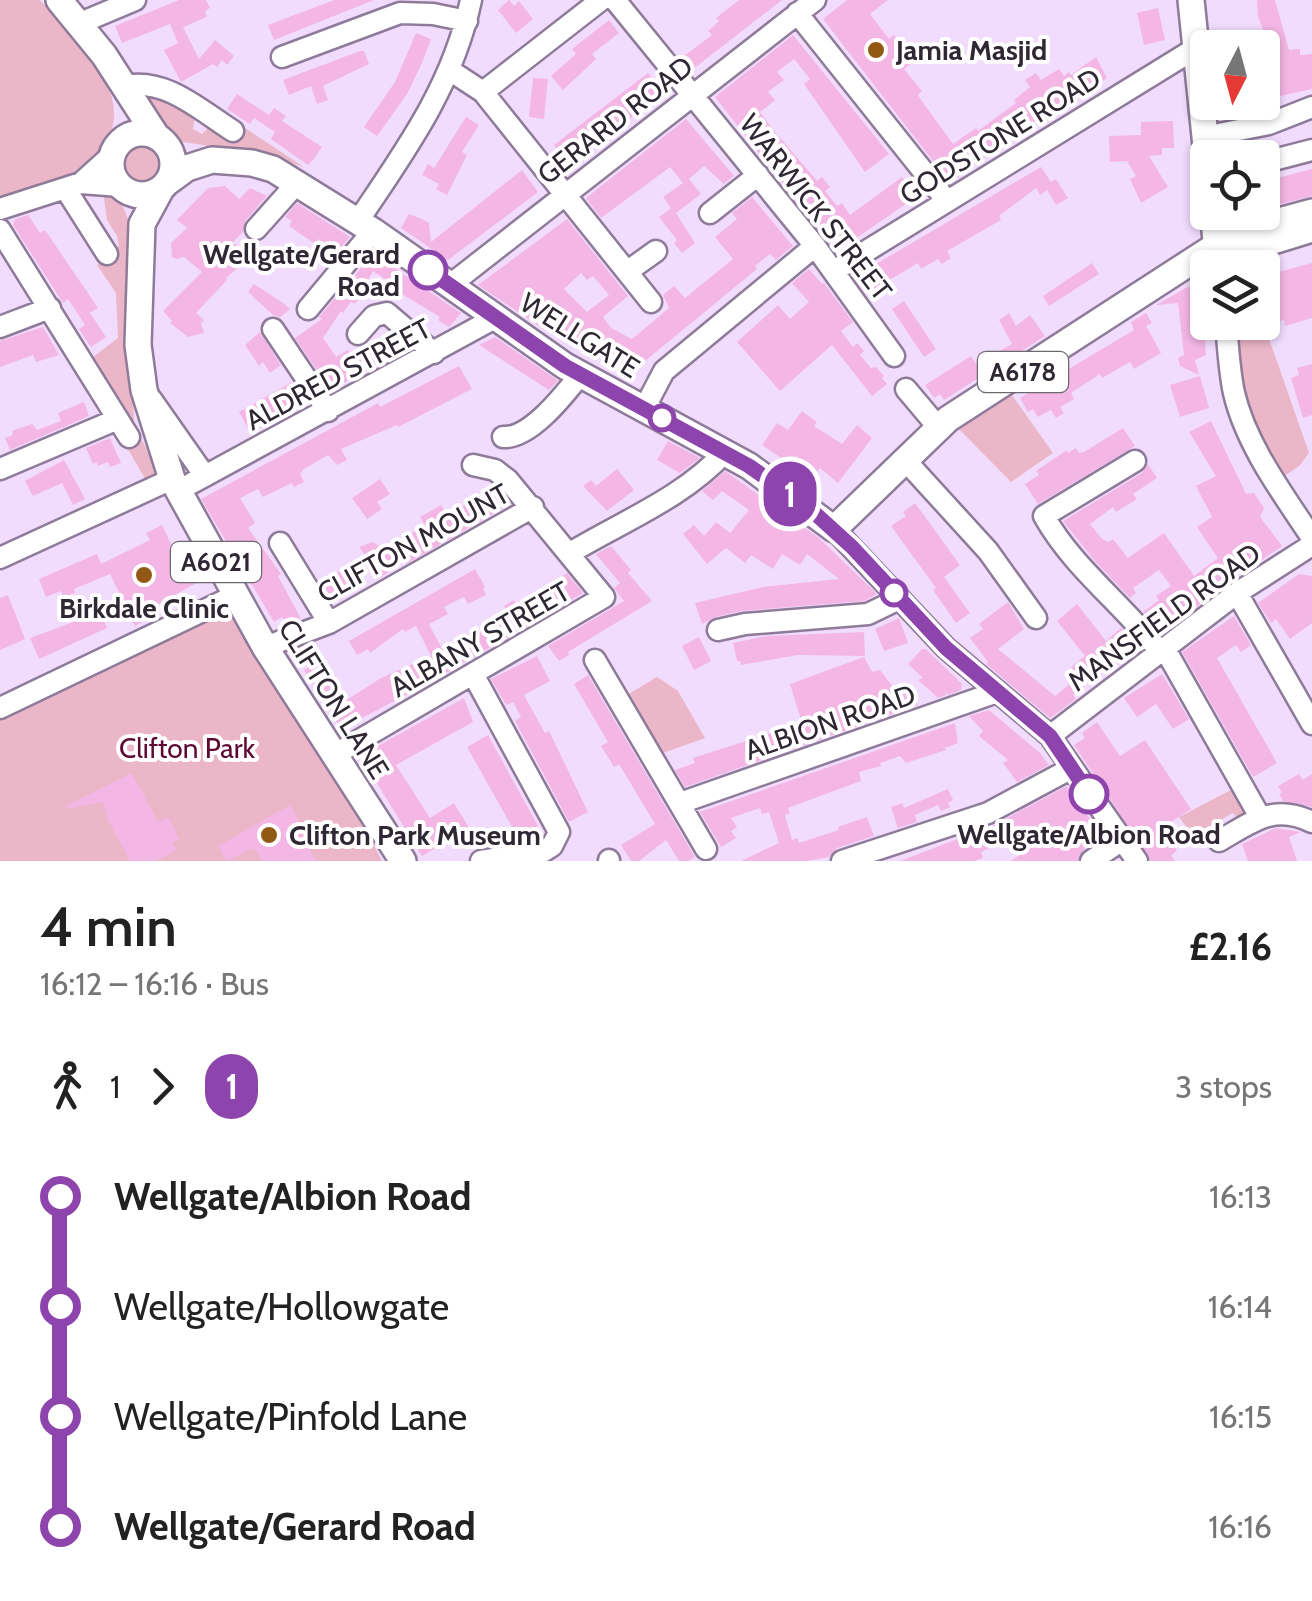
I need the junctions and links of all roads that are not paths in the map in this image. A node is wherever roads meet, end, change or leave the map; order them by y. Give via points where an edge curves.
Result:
1 (58, 0) edge
2 (135, 0) edge
3 (601, 0) edge
4 (615, 0) edge
5 (815, 0) edge
6 (1192, 0) edge
7 (469, 10) edge
8 (797, 14) junction
9 (78, 24) junction
10 (1194, 30) edge
11 (1190, 52) edge
12 (282, 57) dead end
13 (451, 71) junction
14 (483, 92) junction
15 (692, 94) junction
16 (130, 95) junction
17 (1312, 106) edge
18 (1202, 120) edge
19 (1253, 128) junction
20 (233, 131) dead end
21 (1204, 137) junction
22 (161, 140) junction
23 (1204, 140) edge
24 (1256, 140) edge
25 (116, 148) junction
26 (1312, 150) edge
27 (1280, 156) edge
28 (212, 160) junction
29 (758, 174) junction
30 (298, 182) junction
31 (73, 186) junction
32 (164, 186) junction
33 (123, 189) junction
34 (564, 194) junction
35 (947, 200) junction
36 (0, 210) edge
37 (710, 212) dead end
38 (1312, 212) edge
39 (1280, 221) edge
40 (142, 224) junction
41 (366, 226) junction
42 (256, 229) dead end
43 (1312, 229) edge
44 (0, 230) edge
45 (1247, 230) edge
46 (816, 246) junction
47 (1224, 250) edge
48 (1242, 250) edge
49 (656, 251) dead end
50 (107, 254) dead end
51 (1190, 266) edge
52 (834, 270) junction
53 (628, 271) junction
54 (450, 285) junction
55 (651, 302) dead end
56 (50, 308) junction
57 (308, 309) dead end
58 (495, 318) junction
59 (0, 327) edge
60 (273, 329) dead end
61 (358, 334) dead end
62 (1228, 340) edge
63 (434, 353) junction
64 (894, 356) dead end
65 (580, 375) junction
66 (906, 389) dead end
67 (644, 409) junction
68 (328, 411) junction
69 (938, 428) junction
70 (504, 437) dead end
71 (725, 452) junction
72 (905, 460) junction
73 (1135, 461) dead end
74 (473, 465) dead end
75 (749, 466) junction
76 (0, 470) edge
77 (190, 479) junction
78 (872, 493) junction
79 (532, 507) junction
80 (834, 529) junction
81 (1312, 541) edge
82 (280, 543) dead end
83 (570, 553) junction
84 (0, 558) edge
85 (1236, 594) junction
86 (234, 596) junction
87 (899, 598) junction
88 (1036, 618) dead end
89 (329, 622) junction
90 (718, 630) dead end
91 (265, 647) junction
92 (1162, 650) junction
93 (594, 660) dead end
94 (473, 674) junction
95 (997, 692) junction
96 (0, 708) edge
97 (1312, 724) edge
98 (1050, 736) junction
99 (334, 755) junction
100 (1072, 768) junction
101 (680, 803) junction
102 (1260, 817) junction
103 (1312, 822) edge
104 (1219, 840) dead end
105 (1121, 841) junction
106 (706, 850) dead end
107 (403, 861) edge
108 (481, 861) edge
109 (842, 861) edge
110 (1091, 861) edge
111 (1137, 861) edge

1 - 9 main road
2 - 9 street
3 - 14 street
4 - 15 street, WARWICK STREET
5 - 8 street, GERARD ROAD
6 - 10 main road
7 - 12 street via 400,12
7 - 13 street
8 - 15 street, GERARD ROAD
8 - 35 street
9 - 16 main road
11 - 35 street, GODSTONE ROAD
13 - 14 street
13 - 41 street
14 - 34 street
15 - 29 street, WARWICK STREET
15 - 34 street, GERARD ROAD
16 - 20 street via 144,82 160,86 205,123
16 - 22 main road
16 - 25 main road
17 - 19 street
18 - 21 main road
19 - 21 street
19 - 24 street
21 - 23 main road
22 - 25 main road via 138,133
22 - 28 main road, WELLGATE
22 - 32 main road via 173,162
25 - 31 street
25 - 33 main road, A6021 via 112,172
26 - 27 street
28 - 30 main road, WELLGATE via 252,163
28 - 32 main road
29 - 37 street
29 - 46 street, WARWICK STREET
30 - 41 main road, WELLGATE
30 - 42 street
31 - 33 street
31 - 36 street
31 - 50 street
32 - 33 main road via 144,196
32 - 40 main road, CLIFTON LANE / A6021
33 - 40 main road, CLIFTON LANE / A6021
34 - 53 street
34 - 54 street, GERARD ROAD
35 - 52 street, GODSTONE ROAD
38 - 39 main road, A6178
40 - 77 main road, CLIFTON LANE / A6021 via 137,315 144,390
41 - 54 main road, WELLGATE
41 - 57 street
43 - 48 main road, A6178
44 - 56 street
45 - 47 main road, A6178
46 - 52 street, WARWICK STREET
46 - 67 street via 664,372
49 - 53 street
51 - 69 main road, A6178
52 - 64 street, WARWICK STREET
53 - 55 street
54 - 58 main road, WELLGATE
56 - 59 street
56 - 76 street via 124,428
58 - 63 street, ALDRED STREET
58 - 65 main road, WELLGATE
60 - 68 street
61 - 63 street via 374,316 387,313
62 - 81 street via 1244,422
63 - 68 street, ALDRED STREET
65 - 67 main road, WELLGATE
65 - 70 street via 529,428
66 - 69 street
67 - 71 main road, WELLGATE
68 - 77 street, ALDRED STREET
69 - 72 main road, A6178
71 - 75 main road, WELLGATE
71 - 83 street via 680,490
72 - 78 main road, A6178
72 - 88 street via 988,551
73 - 92 street via 1044,516 1090,576
74 - 79 street, CLIFTON MOUNT via 495,470
75 - 78 main road via 831,500
75 - 80 main road, WELLGATE
77 - 84 street, ALDRED STREET
77 - 86 main road, CLIFTON LANE / A6021
78 - 80 main road, A6178
79 - 83 street, CLIFTON MOUNT
79 - 89 street, CLIFTON MOUNT
80 - 87 street, WELLGATE
81 - 85 street, MANSFIELD ROAD
82 - 89 street
83 - 94 street, ALBANY STREET via 602,600
85 - 92 street, MANSFIELD ROAD
85 - 97 street
86 - 91 main road, CLIFTON LANE / A6021
86 - 96 street
87 - 90 street via 868,614
87 - 95 street, WELLGATE
89 - 91 street, CLIFTON MOUNT
91 - 99 main road, CLIFTON LANE / A6021
92 - 98 street, MANSFIELD ROAD
92 - 102 street
93 - 101 street
94 - 99 street, ALBANY STREET
94 - 108 street via 558,836 544,851
95 - 98 street, WELLGATE
95 - 101 street, ALBION ROAD
98 - 100 street, WELLGATE
99 - 107 main road, CLIFTON LANE / A6021
100 - 105 street, WELLGATE
100 - 109 street via 988,813
101 - 106 street
102 - 103 street via 1284,812
102 - 104 street
105 - 110 street
105 - 111 street, WELLGATE

